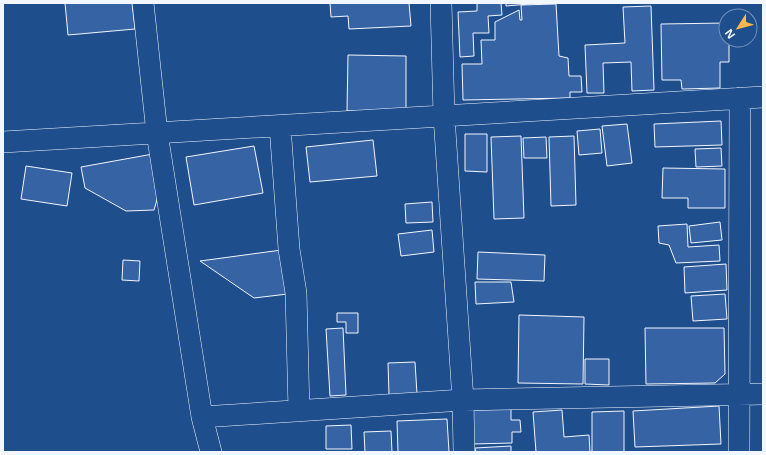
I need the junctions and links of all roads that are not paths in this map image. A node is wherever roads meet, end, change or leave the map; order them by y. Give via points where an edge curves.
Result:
1 (144, 3) edge
2 (441, 3) edge
3 (763, 97) edge
4 (740, 98) junction
5 (444, 116) junction
6 (280, 126) junction
7 (157, 133) junction
8 (3, 142) edge
9 (763, 394) edge
10 (739, 395) junction
11 (463, 400) junction
12 (299, 411) junction
13 (202, 417) junction
14 (211, 452) edge
15 (464, 452) edge
16 (739, 452) edge

1 - 7 street
2 - 5 street
3 - 4 street
4 - 5 street
4 - 10 street
5 - 6 street
5 - 11 street
6 - 7 street
6 - 12 street via 289,249 296,292
7 - 8 street
7 - 13 street
9 - 10 street
10 - 11 street
10 - 16 street
11 - 12 street
11 - 15 street
12 - 13 street
13 - 14 street

